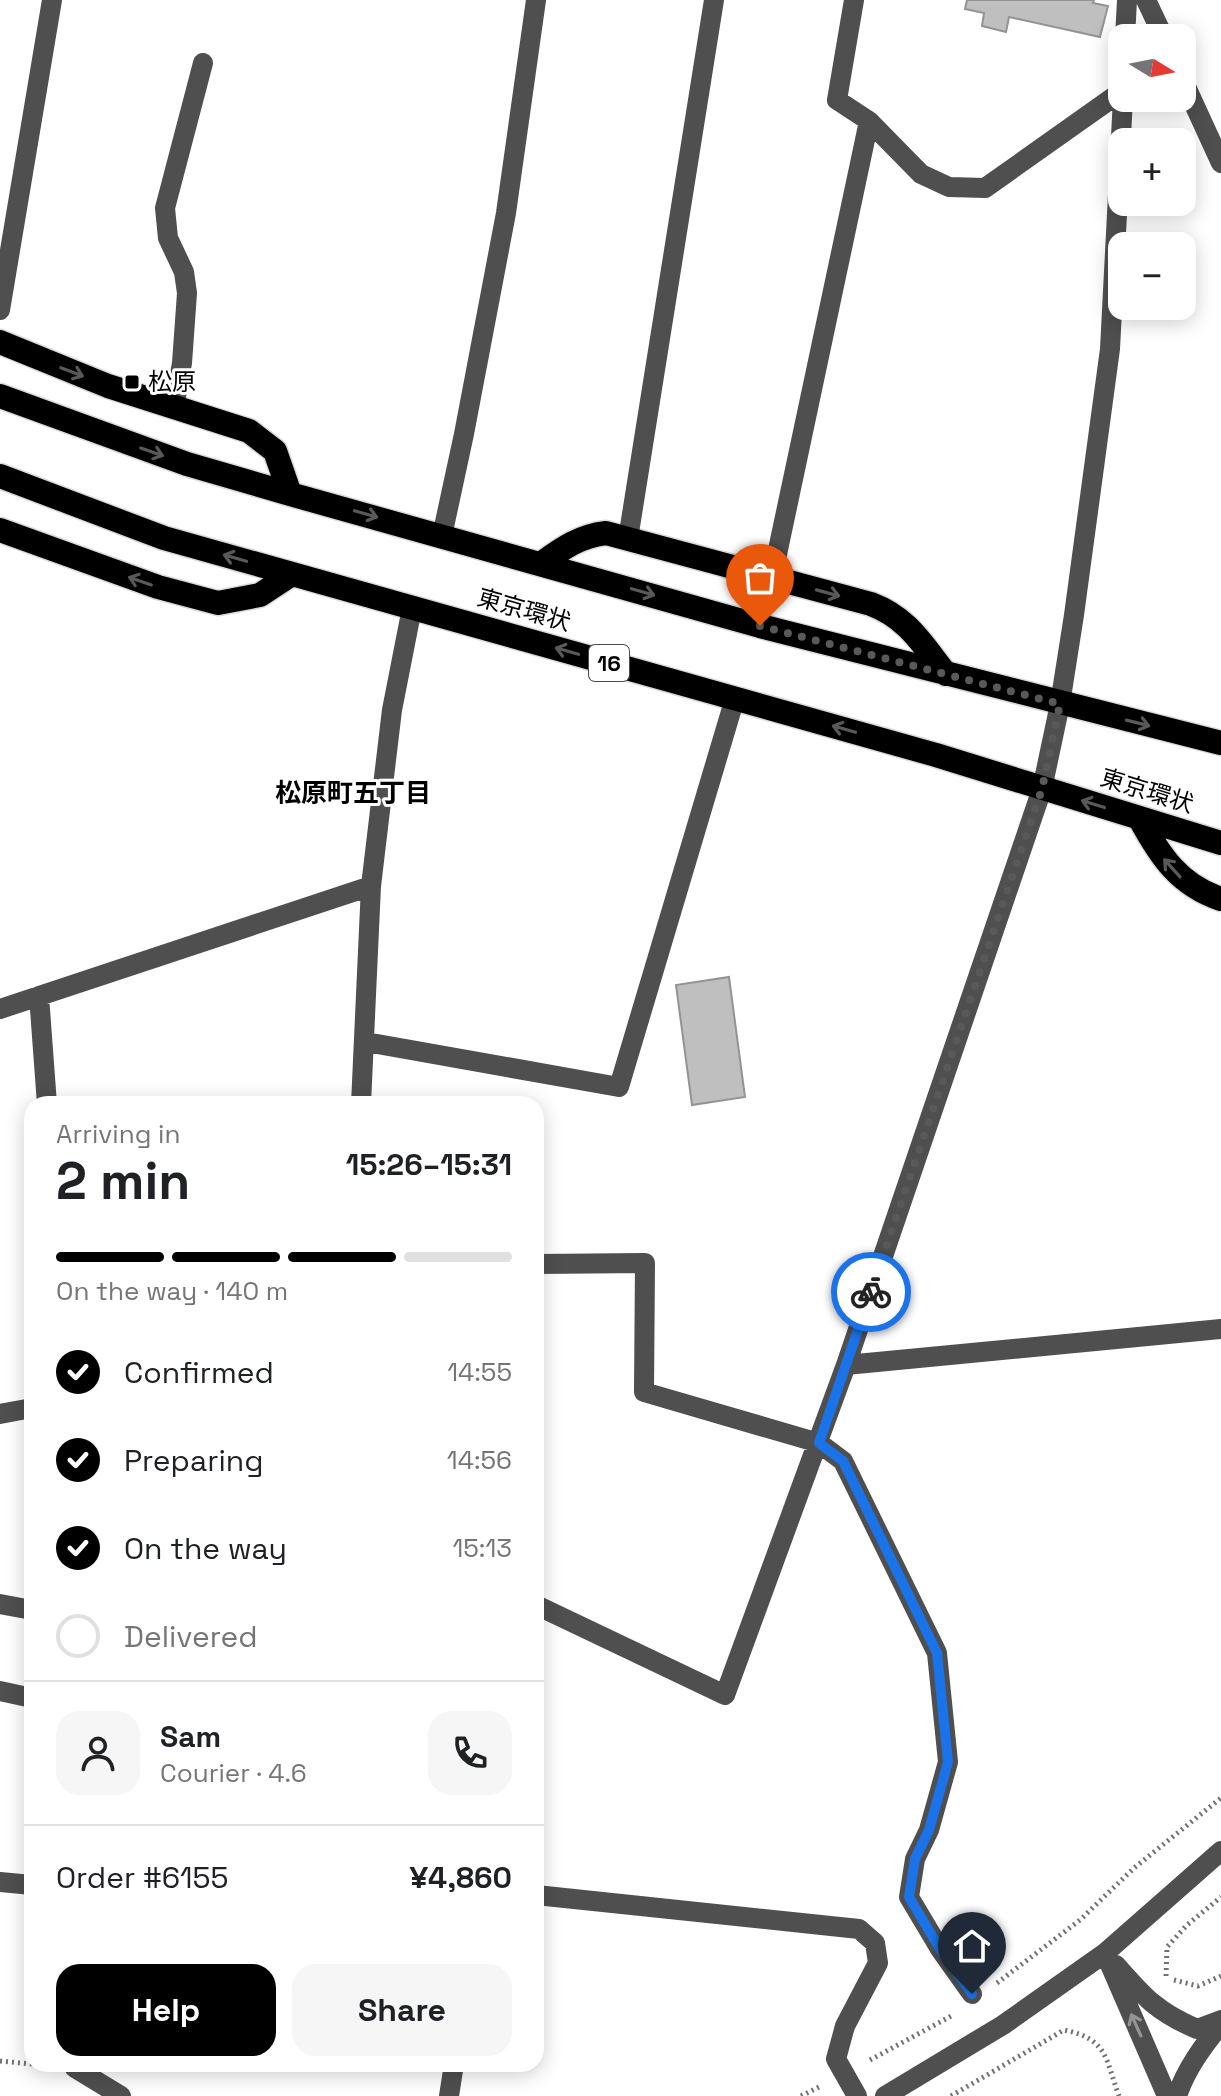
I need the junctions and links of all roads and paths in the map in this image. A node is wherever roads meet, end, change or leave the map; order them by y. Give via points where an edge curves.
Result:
1 (52, 0) edge
2 (536, 0) edge
3 (714, 0) edge
4 (854, 0) edge
5 (1127, 0) edge
6 (1146, 0) edge
7 (1126, 24) edge
8 (1157, 24) edge
9 (203, 63) dead end
10 (1196, 100) edge
11 (1108, 101) edge
12 (1122, 112) edge
13 (869, 121) junction
14 (1212, 126) edge
15 (1221, 163) edge
16 (0, 310) edge
17 (0, 342) edge
18 (0, 396) edge
19 (174, 408) junction
20 (0, 476) edge
21 (290, 494) junction
22 (0, 530) edge
23 (442, 536) junction
24 (628, 539) junction
25 (542, 563) junction
26 (292, 574) junction
27 (772, 578) junction
28 (412, 608) junction
29 (946, 674) junction
30 (735, 698) junction
31 (1060, 704) junction
32 (1221, 743) edge
33 (1042, 789) junction
34 (1140, 819) junction
35 (1221, 843) edge
36 (371, 886) junction
37 (1221, 899) edge
38 (39, 996) junction
39 (0, 1009) edge
40 (366, 1042) junction
41 (46, 1096) edge
42 (362, 1096) edge
43 (544, 1264) edge
44 (1221, 1329) edge
45 (846, 1365) junction
46 (24, 1410) edge
47 (0, 1414) edge
48 (819, 1443) junction
49 (0, 1604) edge
50 (24, 1608) edge
51 (544, 1609) edge
52 (0, 1691) edge
53 (24, 1696) edge
54 (1221, 1798) edge
55 (1221, 1851) edge
56 (0, 1882) edge
57 (24, 1884) edge
58 (544, 1896) edge
59 (1221, 1897) edge
60 (1105, 1953) junction
61 (1221, 1976) edge
62 (973, 1999) junction
63 (1221, 2022) edge
64 (0, 2061) edge
65 (24, 2063) edge
66 (82, 2072) edge
67 (453, 2072) edge
68 (844, 2074) junction
69 (121, 2096) edge
70 (449, 2096) edge
71 (801, 2096) edge
72 (857, 2096) edge
73 (885, 2096) edge
74 (951, 2096) edge
75 (1119, 2096) edge
76 (1167, 2096) edge
77 (1177, 2096) edge

1 - 16 street
2 - 23 street via 506,213
3 - 24 street
4 - 13 street via 837,100
5 - 7 street
6 - 8 street
9 - 19 street via 165,208 168,238 184,272 187,293
10 - 14 street
11 - 13 street via 985,188 949,187 921,174
12 - 31 street via 1110,349
13 - 27 street
14 - 15 street
17 -> 19 highway
18 -> 21 highway, 東京環状 via 187,464
19 - 21 highway via 228,423 263,440 282,463
26 -> 20 highway, 東京環状 / 16 via 164,538
21 -> 23 highway, 東京環状
26 -> 22 highway via 260,595 218,603
23 - 25 highway, 東京環状
24 - 25 highway via 589,535
24 - 27 highway
25 -> 29 highway, 東京環状
26 - 28 highway, 東京環状 / 16
27 -> 29 highway via 892,612
30 -> 28 highway, 東京環状 / 16
28 - 36 street via 392,710
29 - 31 highway, 東京環状
33 -> 30 highway, 東京環状 / 16
30 - 40 street via 619,1087
31 -> 32 highway, 東京環状
31 - 33 street
34 -> 33 highway, 東京環状 / 16
33 - 45 street
34 - 35 highway, 東京環状 / 16
37 -> 34 highway via 1173,871
36 - 38 street
36 - 40 street
38 - 39 street
38 - 41 street
40 - 42 street
43 - 48 street via 645,1263 644,1392
44 - 45 street
45 - 48 street
46 - 47 street
48 - 51 street via 725,1695
48 - 62 street via 843,1461 937,1653 948,1762 915,1859 909,1897
49 - 50 street
52 - 53 street
54 - 62 path via 1080,1920
55 - 60 street
56 - 57 street
58 - 68 street via 859,1929 875,1943 878,1963 845,2026 836,2059
59 - 61 path via 1167,1947 1166,1979 1198,1986
60 - 63 street via 1152,2005 1172,2019 1197,2029
60 - 73 street via 1003,2025
76 -> 60 street
62 - 68 path
63 - 77 street
64 - 65 path
66 - 69 street
67 - 70 street
68 - 71 path
68 - 72 street
74 - 75 path via 1064,2030 1086,2035 1101,2046

